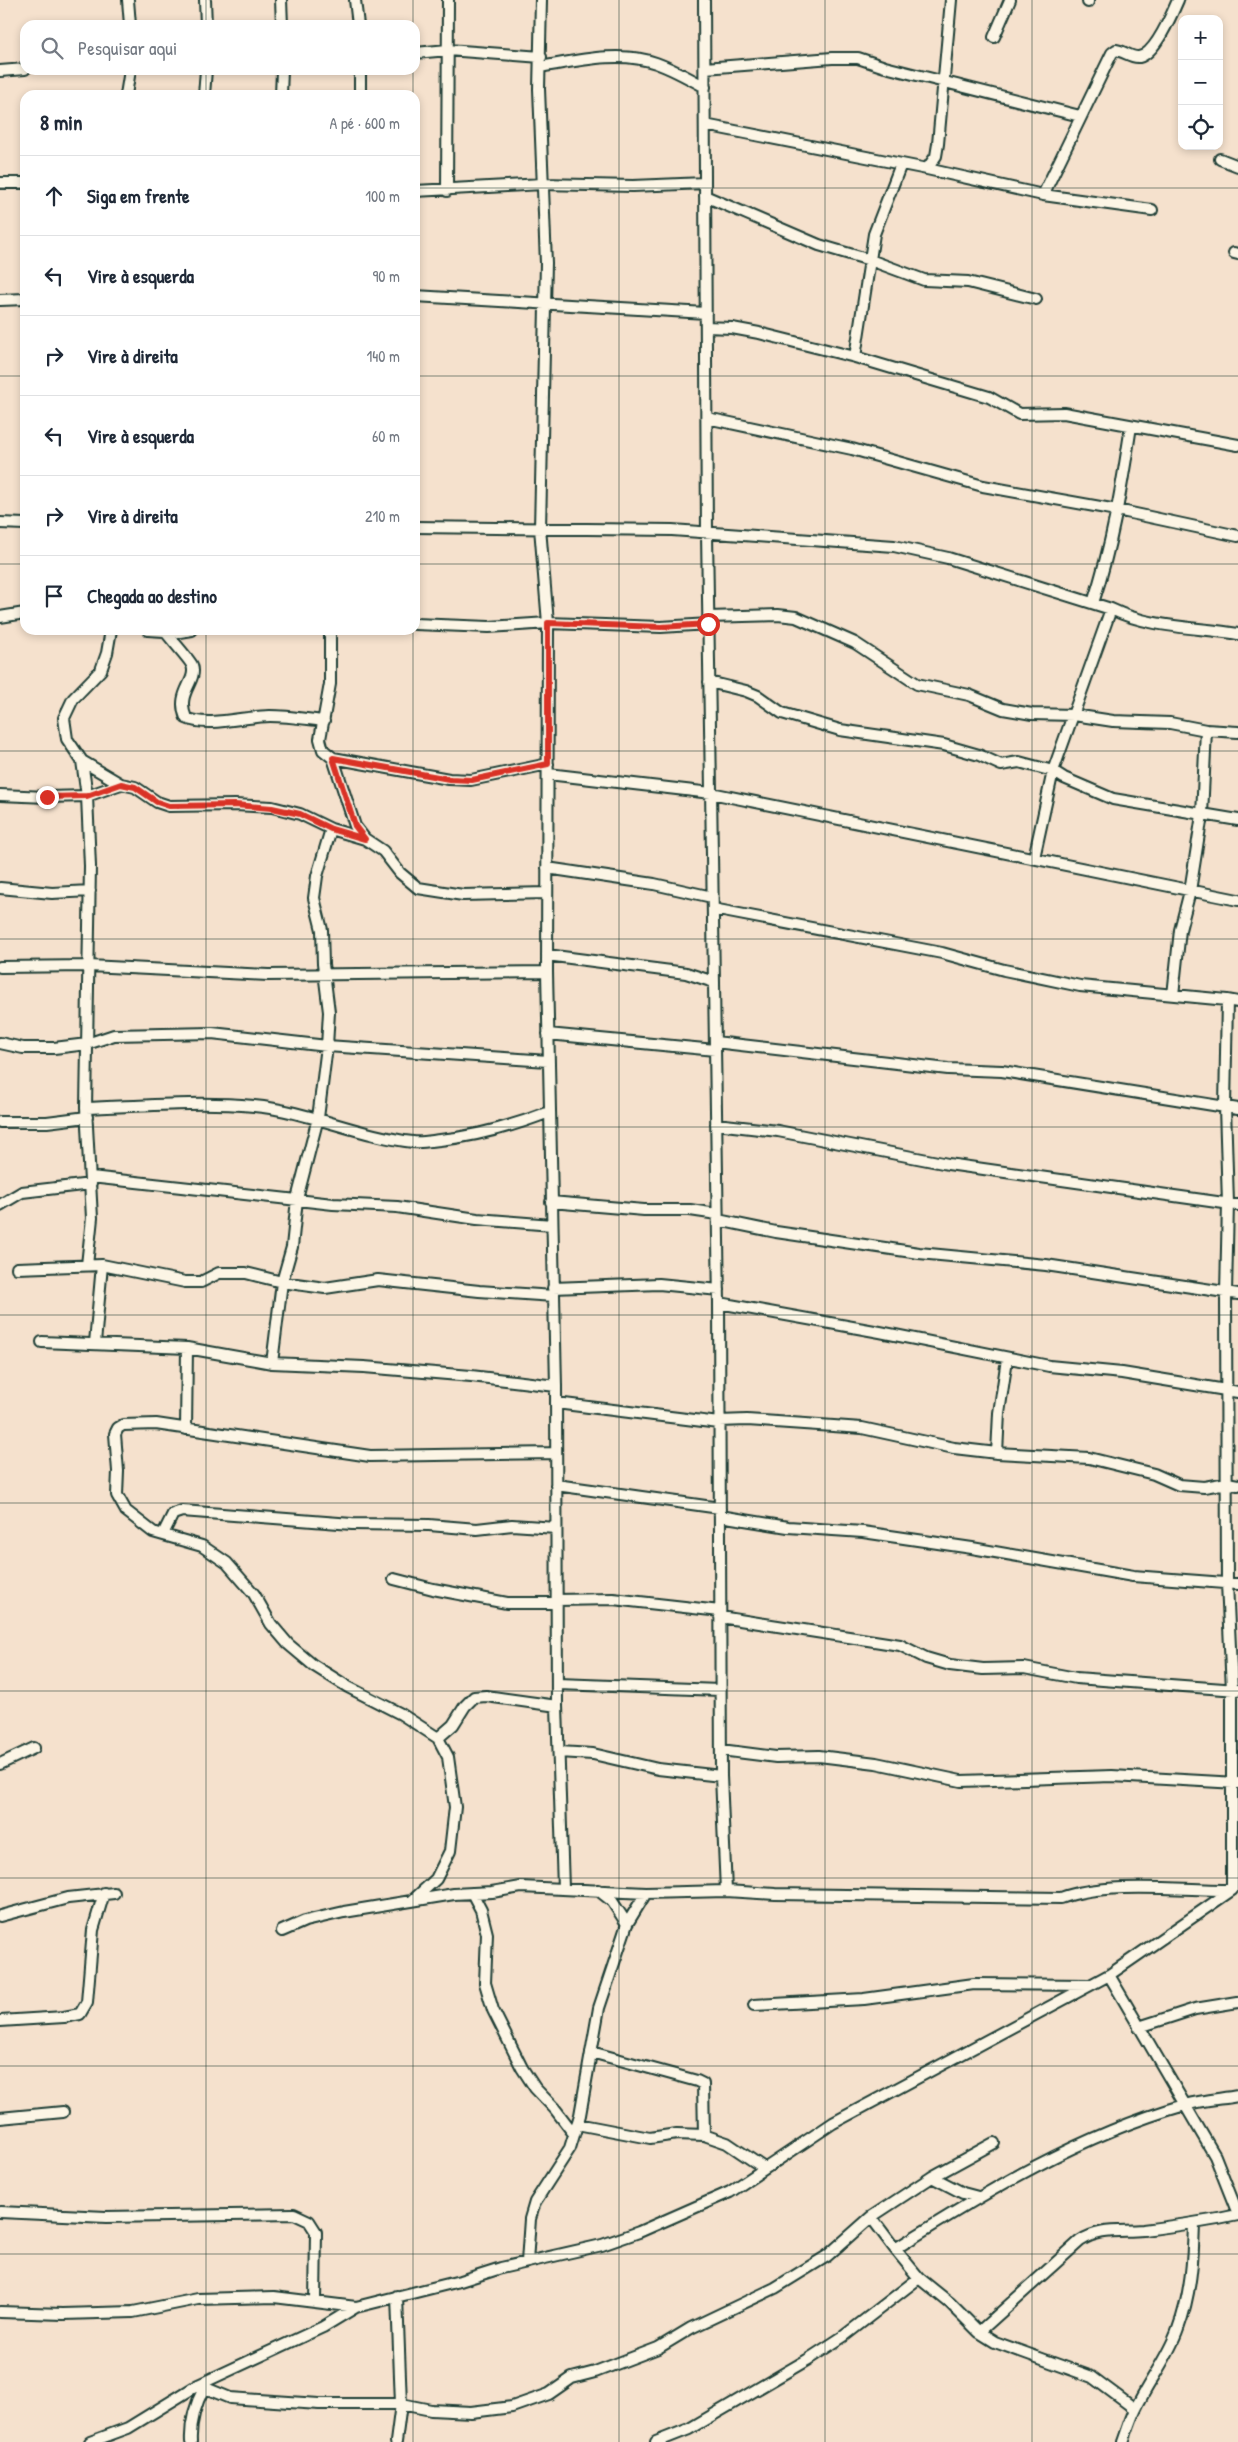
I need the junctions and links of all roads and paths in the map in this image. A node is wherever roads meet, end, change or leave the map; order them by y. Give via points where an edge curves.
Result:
1 (128, 0) edge
2 (205, 0) edge
3 (281, 0) edge
4 (354, 0) edge
5 (448, 0) edge
6 (541, 0) edge
7 (704, 0) edge
8 (952, 0) edge
9 (1010, 0) edge
10 (1178, 0) edge
11 (130, 20) edge
12 (206, 20) edge
13 (282, 20) edge
14 (357, 20) edge
15 (994, 37) dead end
16 (448, 50) junction
17 (420, 53) edge
18 (541, 62) junction
19 (705, 68) junction
20 (20, 69) edge
21 (0, 71) edge
22 (129, 75) edge
23 (206, 75) edge
24 (282, 75) edge
25 (360, 75) edge
26 (943, 82) junction
27 (705, 87) junction
28 (127, 90) edge
29 (204, 90) edge
30 (281, 90) edge
31 (360, 90) edge
32 (1080, 116) junction
33 (705, 125) junction
34 (1220, 159) dead end
35 (901, 164) junction
36 (1238, 166) edge
37 (927, 169) junction
38 (0, 183) edge
39 (20, 183) edge
40 (705, 183) junction
41 (542, 184) junction
42 (420, 191) edge
43 (447, 191) junction
44 (705, 196) junction
45 (1043, 196) junction
46 (1152, 210) dead end
47 (870, 260) junction
48 (420, 296) edge
49 (20, 299) edge
50 (1036, 299) dead end
51 (0, 300) edge
52 (545, 304) junction
53 (706, 313) junction
54 (706, 327) junction
55 (854, 357) junction
56 (706, 418) junction
57 (1131, 426) junction
58 (1238, 445) edge
59 (1117, 510) junction
60 (0, 516) edge
61 (4, 523) edge
62 (20, 524) edge
63 (420, 527) edge
64 (540, 528) junction
65 (707, 534) junction
66 (1238, 536) edge
67 (1093, 603) junction
68 (1111, 608) junction
69 (20, 614) edge
70 (0, 617) edge
71 (708, 620) junction
72 (548, 623) junction
73 (420, 624) edge
74 (1238, 634) edge
75 (110, 635) edge
76 (168, 635) edge
77 (330, 635) edge
78 (709, 682) junction
79 (1074, 715) junction
80 (324, 721) junction
81 (1206, 730) junction
82 (1238, 732) edge
83 (333, 758) junction
84 (82, 761) junction
85 (548, 769) junction
86 (1053, 771) junction
87 (121, 784) junction
88 (711, 793) junction
89 (0, 795) edge
90 (87, 796) junction
91 (1202, 815) junction
92 (1238, 820) edge
93 (331, 829) junction
94 (365, 839) junction
95 (1034, 858) junction
96 (548, 868) junction
97 (0, 888) edge
98 (90, 890) junction
99 (1190, 891) junction
100 (547, 894) junction
101 (712, 897) junction
102 (1238, 900) edge
103 (713, 909) junction
104 (547, 955) junction
105 (89, 966) junction
106 (0, 967) edge
107 (547, 972) junction
108 (324, 976) junction
109 (714, 982) junction
110 (1173, 995) junction
111 (1227, 1000) junction
112 (1238, 1002) edge
113 (548, 1034) junction
114 (0, 1043) edge
115 (87, 1044) junction
116 (327, 1046) junction
117 (715, 1046) junction
118 (548, 1061) junction
119 (1225, 1107) junction
120 (1238, 1109) edge
121 (87, 1112) junction
122 (550, 1112) junction
123 (318, 1118) junction
124 (0, 1122) edge
125 (716, 1124) junction
126 (91, 1181) junction
127 (297, 1199) junction
128 (551, 1202) junction
129 (1233, 1204) edge
130 (0, 1205) edge
131 (718, 1217) junction
132 (552, 1225) junction
133 (87, 1265) junction
134 (102, 1265) junction
135 (17, 1268) dead end
136 (282, 1282) junction
137 (719, 1290) junction
138 (553, 1292) junction
139 (1226, 1293) junction
140 (1238, 1294) edge
141 (719, 1303) junction
142 (42, 1342) dead end
143 (95, 1343) junction
144 (187, 1348) junction
145 (1007, 1359) junction
146 (272, 1363) junction
147 (556, 1386) junction
148 (1233, 1391) edge
149 (556, 1403) junction
150 (719, 1422) junction
151 (186, 1429) junction
152 (556, 1453) junction
153 (997, 1453) junction
154 (1227, 1483) junction
155 (556, 1485) junction
156 (1238, 1486) edge
157 (720, 1512) junction
158 (556, 1528) junction
159 (162, 1534) junction
160 (394, 1578) dead end
161 (1227, 1583) junction
162 (1238, 1584) edge
163 (557, 1602) junction
164 (720, 1614) junction
165 (558, 1684) junction
166 (720, 1690) junction
167 (1235, 1690) edge
168 (557, 1706) junction
169 (438, 1738) junction
170 (34, 1748) dead end
171 (721, 1750) junction
172 (559, 1752) junction
173 (0, 1764) edge
174 (722, 1776) junction
175 (1235, 1783) edge
176 (563, 1888) junction
177 (598, 1890) junction
178 (1235, 1890) edge
179 (726, 1891) junction
180 (472, 1893) junction
181 (646, 1893) junction
182 (412, 1901) junction
183 (0, 1916) edge
184 (627, 1924) junction
185 (282, 1930) dead end
186 (1109, 1975) junction
187 (1090, 1986) junction
188 (1238, 2002) edge
189 (754, 2005) dead end
190 (0, 2021) edge
191 (1139, 2027) junction
192 (591, 2052) junction
193 (1238, 2096) edge
194 (1186, 2105) junction
195 (63, 2112) dead end
196 (0, 2118) edge
197 (576, 2129) junction
198 (704, 2134) junction
199 (994, 2143) dead end
200 (764, 2168) junction
201 (932, 2177) junction
202 (978, 2197) junction
203 (0, 2212) edge
204 (1238, 2215) edge
205 (871, 2217) junction
206 (1194, 2224) junction
207 (895, 2249) junction
208 (527, 2262) junction
209 (919, 2278) junction
210 (397, 2296) junction
211 (315, 2302) junction
212 (356, 2308) junction
213 (0, 2312) edge
214 (979, 2332) junction
215 (201, 2386) junction
216 (401, 2404) junction
217 (1135, 2409) junction
218 (90, 2442) edge
219 (191, 2442) edge
220 (396, 2442) edge
221 (656, 2442) edge
222 (1123, 2442) edge

1 - 11 street
2 - 12 street
3 - 13 street
4 - 14 street
5 - 16 street
6 - 18 street
7 - 19 street
8 - 26 street
9 - 15 street
10 - 32 street via 1166,27 1146,54 1138,57 1116,50 1112,53
16 - 17 street
16 - 18 street
16 - 43 street
18 - 27 street via 634,58 655,62
18 - 41 street
19 - 26 street via 858,58
19 - 27 street
20 - 21 street
22 - 28 street
23 - 29 street
24 - 30 street
25 - 31 street
26 - 32 street
26 - 37 street via 936,156
27 - 33 street
32 - 45 street
33 - 35 street
33 - 40 street
34 - 36 street
35 - 37 street
35 - 47 street via 874,234
37 - 45 street
38 - 39 street
40 - 41 street via 633,186
40 - 44 street
41 - 43 street
41 - 52 street
42 - 43 street
44 - 47 street via 819,245
44 - 53 street
45 - 46 street
47 - 50 street via 924,280 968,282
47 - 55 street
48 - 52 street
49 - 51 street
52 - 53 street
52 - 64 street
53 - 54 street
54 - 55 street via 759,333
54 - 56 street
55 - 57 street via 989,397 1019,414 1064,413
56 - 59 street via 852,449 983,486
56 - 65 street
57 - 58 street
57 - 59 street
59 - 66 street
59 - 67 street
60 - 61 street
61 - 62 street
63 - 64 street
64 - 65 street via 672,530
64 - 72 street
65 - 67 street via 894,546 948,558
65 - 71 street
67 - 68 street
68 - 74 street via 1129,618 1156,624
68 - 79 street
69 - 70 street
71 - 72 street via 661,627
71 - 78 street
71 - 79 street via 778,615 796,617 855,642 917,684 969,695 1002,709
72 - 73 street via 489,627
72 - 85 street
75 - 84 street via 101,670 73,699 64,718 67,739
76 - 80 street via 192,664 192,676 182,699 186,718 213,721 271,716
77 - 80 street via 330,684
78 - 86 street via 746,691 782,712 840,730 944,745 1001,765 1019,762
78 - 88 street
79 - 81 street via 1113,721 1170,723
79 - 86 street
80 - 83 street via 320,739 323,750
81 - 82 street
81 - 91 street
83 - 85 street via 457,780
83 - 94 street via 355,826
84 - 87 street
84 - 90 street
85 - 88 street
85 - 96 street
86 - 91 street via 1113,799
86 - 95 street
87 - 90 street
87 - 93 street via 135,787 169,806 272,808 300,814
88 - 95 street
88 - 101 street
89 - 90 street
90 - 98 street
91 - 92 street
91 - 99 street
93 - 94 street
93 - 108 street via 314,898 322,930
94 - 100 street via 383,851 400,873 418,888 463,895
95 - 99 street
96 - 100 street
96 - 101 street via 654,884
97 - 98 street via 52,893
98 - 105 street
99 - 102 street
99 - 110 street via 1180,930
100 - 104 street
101 - 103 street
103 - 109 street
103 - 110 street via 942,953 1080,986
104 - 107 street
104 - 109 street via 686,973
105 - 106 street
105 - 108 street
105 - 115 street
107 - 108 street
107 - 113 street
108 - 116 street via 329,1012
109 - 117 street
110 - 111 street
111 - 112 street
111 - 119 street
113 - 117 street
113 - 118 street
114 - 115 street via 23,1048
115 - 116 street via 114,1035 212,1033
115 - 121 street
116 - 118 street
116 - 123 street
117 - 119 street via 1002,1072
117 - 125 street
118 - 122 street
119 - 120 street
119 - 129 street
121 - 123 street via 186,1104 254,1106
121 - 124 street via 47,1122
121 - 126 street
122 - 123 street via 514,1126 480,1134 415,1142 380,1136
122 - 128 street
123 - 127 street
125 - 129 street via 778,1131 948,1164
125 - 131 street
126 - 127 street
126 - 130 street via 22,1192
126 - 133 street via 92,1218
127 - 132 street
127 - 136 street via 296,1229
128 - 131 street via 644,1210 690,1210
128 - 132 street
129 - 139 street
131 - 137 street
131 - 139 street via 776,1232 910,1252 1046,1265
132 - 138 street
133 - 134 street
133 - 135 street
134 - 136 street via 186,1282 201,1282 219,1273 246,1273
134 - 143 street
136 - 138 street via 325,1288 378,1280 479,1291
136 - 146 street
137 - 138 street via 659,1284
137 - 141 street
138 - 147 street
139 - 140 street
139 - 148 street
141 - 145 street
141 - 150 street
142 - 143 street
143 - 144 street
144 - 146 street
144 - 151 street
145 - 148 street
145 - 153 street
146 - 147 street via 461,1375
147 - 149 street
148 - 154 street
149 - 150 street
149 - 152 street
150 - 153 street via 747,1420 862,1428 954,1448
150 - 157 street
151 - 152 street via 370,1456
151 - 159 street via 135,1424 123,1425 115,1434 117,1495 126,1511 153,1532
152 - 155 street
153 - 154 street via 1088,1458 1154,1474 1179,1485 1204,1488
154 - 156 street
154 - 161 street
155 - 157 street
155 - 158 street
157 - 161 street via 788,1526 863,1532 1133,1576
157 - 164 street
158 - 159 street via 512,1525 477,1529 352,1524 182,1511 173,1514
158 - 163 street
159 - 169 street via 202,1546 227,1563 254,1594 270,1624 301,1654 348,1687 401,1714
160 - 163 street via 507,1603
161 - 162 street
161 - 167 street
163 - 164 street via 612,1599
163 - 165 street
164 - 166 street
164 - 167 street via 900,1645 950,1665 983,1669 1024,1668 1076,1678
165 - 166 street
165 - 168 street
166 - 171 street
167 - 175 street
168 - 169 street via 474,1697 453,1725
168 - 172 street
169 - 182 street via 448,1757 455,1807 450,1851 436,1879
170 - 173 street
171 - 174 street
171 - 175 street via 876,1763 961,1781 1112,1776
172 - 174 street via 593,1754 658,1769
172 - 176 street
174 - 179 street
175 - 178 street
176 - 177 street
176 - 180 street via 521,1887
177 - 181 street
177 - 184 street via 612,1901
178 - 179 street via 1117,1889 1078,1891 1061,1898
178 - 186 street
179 - 181 street
180 - 182 street
180 - 197 street via 481,1910 487,1934 485,1983 493,2010 535,2088
181 - 184 street
182 - 185 street via 344,1912
183 - 190 street via 68,1898 109,1893 93,1930 86,2002 80,2014
184 - 192 street via 599,2008
186 - 187 street
186 - 191 street
187 - 189 street via 974,1984 864,1999
187 - 200 street via 833,2123
188 - 191 street via 1195,2009
191 - 194 street
192 - 197 street
192 - 198 street via 703,2084
193 - 194 street
194 - 202 street via 1094,2136
194 - 204 street via 1215,2156
195 - 196 street
197 - 198 street via 650,2138
197 - 208 street via 570,2148 535,2202 530,2219
198 - 200 street via 728,2143
199 - 201 street
200 - 208 street via 730,2192 639,2232 602,2245
201 - 202 street
201 - 205 street
202 - 207 street
203 - 211 street via 106,2217 294,2214 309,2221 316,2232
204 - 206 street
205 - 207 street
205 - 216 street via 827,2256 775,2288 691,2328 658,2348 572,2378 549,2394 512,2407 471,2412 431,2410
206 - 214 street via 1091,2234
206 - 217 street via 1193,2270 1178,2330 1164,2362
207 - 209 street
208 - 210 street
209 - 214 street
209 - 221 street via 808,2360 689,2429
210 - 212 street
210 - 216 street
211 - 212 street
211 - 213 street via 274,2297 198,2299 133,2312
212 - 215 street
214 - 217 street via 995,2342 1092,2377
215 - 216 street via 230,2398 319,2404
215 - 218 street via 128,2428
215 - 219 street via 190,2431
216 - 220 street
217 - 222 street

